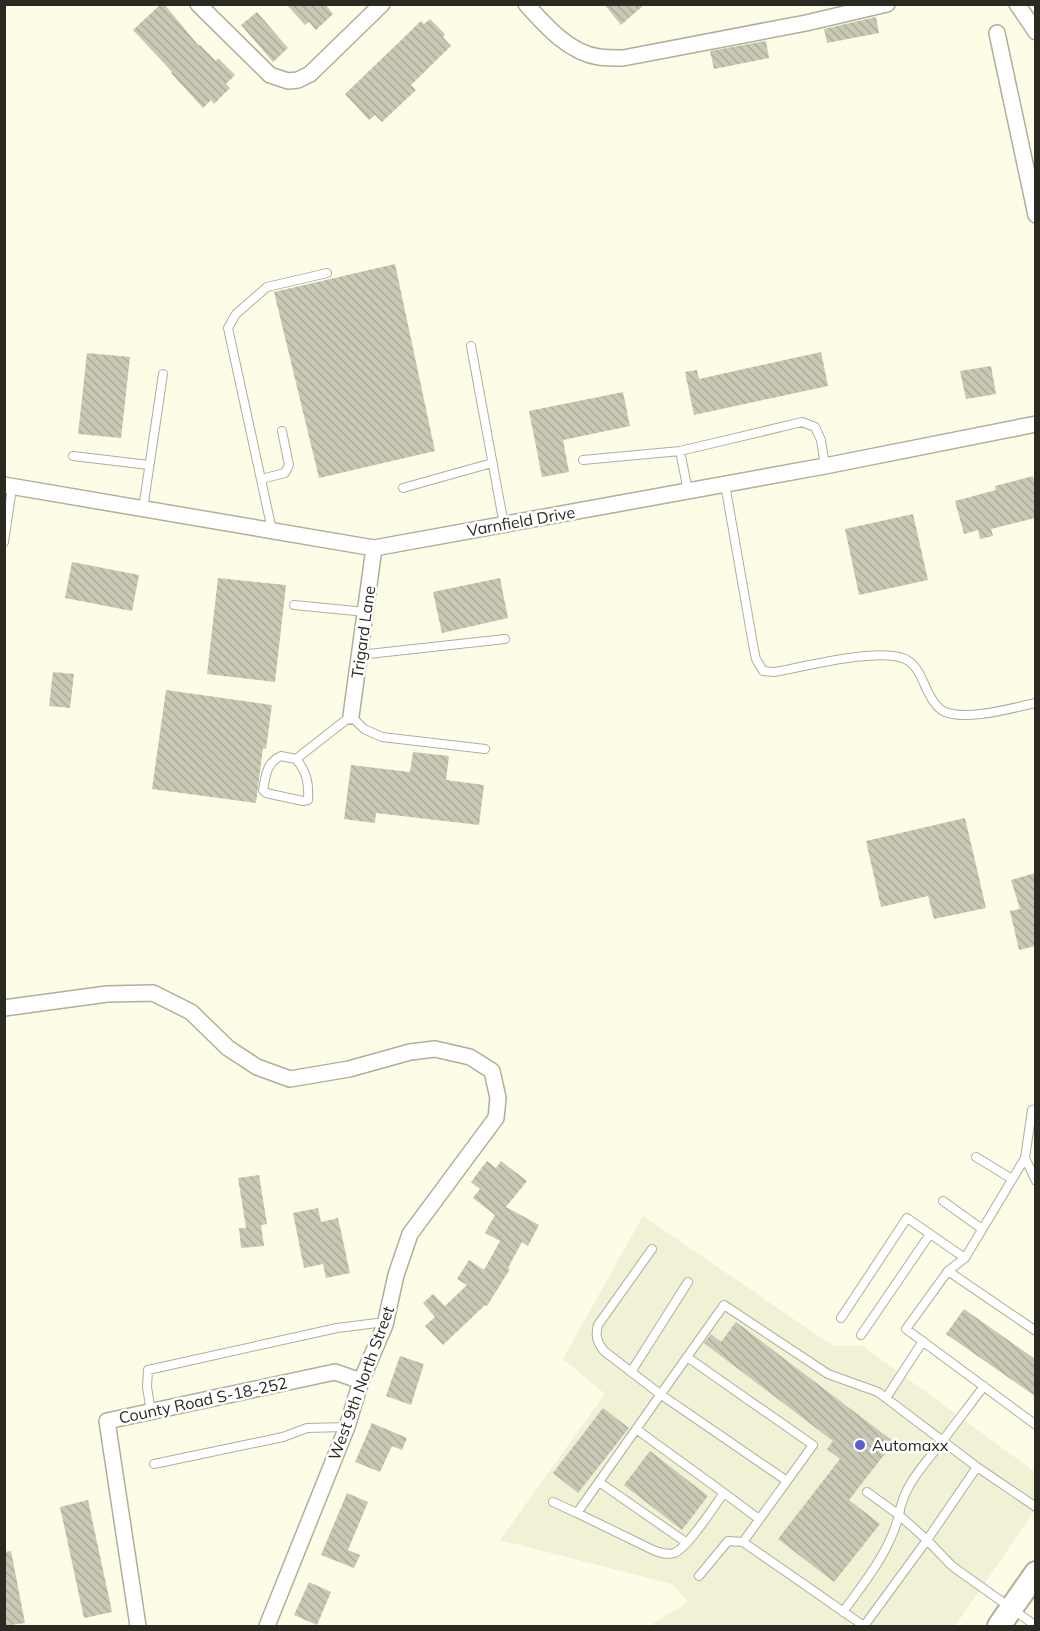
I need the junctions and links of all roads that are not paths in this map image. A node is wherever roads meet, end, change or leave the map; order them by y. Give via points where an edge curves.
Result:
1 (198, 4) edge
2 (382, 4) edge
3 (526, 4) edge
4 (887, 4) edge
5 (1017, 4) edge
6 (1035, 32) edge
7 (997, 33) dead end
8 (1035, 215) edge
9 (327, 273) dead end
10 (471, 346) dead end
11 (163, 374) dead end
12 (1035, 424) edge
13 (282, 431) dead end
14 (680, 451) junction
15 (73, 456) dead end
16 (583, 460) dead end
17 (492, 463) junction
18 (149, 465) junction
19 (825, 466) junction
20 (261, 479) junction
21 (725, 484) junction
22 (8, 487) edge
23 (404, 488) dead end
24 (688, 491) junction
25 (143, 509) junction
26 (504, 525) junction
27 (272, 530) junction
28 (4, 542) edge
29 (375, 548) junction
30 (294, 605) dead end
31 (366, 612) junction
32 (505, 639) dead end
33 (359, 655) junction
34 (1035, 703) edge
35 (351, 716) junction
36 (484, 749) dead end
37 (296, 759) junction
38 (4, 1008) edge
39 (1035, 1109) edge
40 (976, 1157) dead end
41 (1025, 1158) junction
42 (1012, 1179) junction
43 (1035, 1181) edge
44 (943, 1201) dead end
45 (982, 1229) junction
46 (930, 1234) junction
47 (652, 1248) dead end
48 (965, 1258) junction
49 (948, 1271) junction
50 (688, 1282) dead end
51 (841, 1318) dead end
52 (385, 1322) junction
53 (1035, 1331) edge
54 (861, 1335) dead end
55 (923, 1341) junction
56 (687, 1357) junction
57 (631, 1372) junction
58 (361, 1381) junction
59 (984, 1386) junction
60 (660, 1394) junction
61 (886, 1398) junction
62 (150, 1412) junction
63 (1035, 1425) edge
64 (347, 1427) junction
65 (636, 1429) junction
66 (942, 1440) junction
67 (154, 1464) dead end
68 (977, 1467) junction
69 (787, 1481) junction
70 (598, 1482) junction
71 (867, 1492) dead end
72 (724, 1493) junction
73 (553, 1502) dead end
74 (1035, 1507) edge
75 (577, 1513) junction
76 (899, 1515) junction
77 (759, 1519) junction
78 (927, 1540) junction
79 (743, 1542) junction
80 (687, 1543) junction
81 (1035, 1573) edge
82 (699, 1576) dead end
83 (843, 1612) junction
84 (1005, 1618) edge
85 (138, 1626) edge
86 (267, 1626) edge
87 (1035, 1626) edge

1 - 2 street via 270,75 288,81 310,74
3 - 4 street via 567,44 598,57 623,58 795,26
5 - 6 street
7 - 8 street
9 - 20 lane via 267,287 236,314 228,328
10 - 17 lane
11 - 18 lane
12 - 19 street, Varnfield Drive
13 - 20 lane via 289,465 285,473
14 - 16 lane
14 - 19 lane via 802,422 814,428 821,440
14 - 24 lane
15 - 18 lane
17 - 23 lane
17 - 26 lane
18 - 25 lane
19 - 21 street, Varnfield Drive
20 - 27 lane
21 - 24 street, Varnfield Drive
21 - 34 lane via 754,650 764,671 890,655 905,659 916,668 933,702 943,712 962,715
22 - 25 street, Varnfield Drive
22 - 28 lane
24 - 26 street, Varnfield Drive
25 - 27 street, Varnfield Drive
26 - 29 street, Varnfield Drive
27 - 29 street, Varnfield Drive
29 - 31 street, Trigard Lane
30 - 31 lane
31 - 33 street, Trigard Lane
32 - 33 lane
33 - 35 street, Trigard Lane
35 - 36 lane via 364,729 381,737
35 - 37 lane
37 - 37 lane via 273,759 267,766 263,790 266,793 309,800 309,782
38 - 52 street, West 9th North Street via 107,994 153,993 191,1011 228,1048 257,1067 290,1079 435,1048 470,1057 492,1071 498,1098 496,1118 410,1234
39 - 41 lane
40 - 42 lane
41 - 42 lane
41 - 43 lane
42 - 45 lane
44 - 45 lane
45 - 48 lane
46 - 48 lane
46 - 51 lane via 907,1218
46 - 54 lane
47 - 57 lane via 596,1332 604,1351
48 - 49 lane
49 - 53 lane
49 - 55 lane via 906,1329
50 - 57 lane
52 - 58 street, West 9th North Street
52 - 62 lane via 337,1328 148,1370
55 - 59 lane
55 - 61 lane
56 - 60 lane
56 - 61 lane via 724,1305 828,1374
56 - 69 lane via 813,1445
57 - 60 lane
58 - 62 street, County Road S-18-252 via 335,1372
58 - 64 street, West 9th North Street
59 - 63 lane
59 - 66 lane
60 - 65 lane
60 - 69 lane
61 - 66 lane
62 - 85 street, County Road S-18-252 via 107,1420
64 - 67 lane via 307,1428 283,1437
64 - 86 street, West 9th North Street
65 - 70 lane
65 - 72 lane
66 - 68 lane
66 - 76 lane via 910,1482
68 - 74 lane
68 - 78 lane
69 - 77 lane
70 - 75 lane
70 - 80 lane
71 - 76 lane
72 - 77 lane
72 - 80 lane
73 - 75 lane
75 - 80 lane via 655,1551 673,1553
76 - 78 lane
76 - 83 lane via 883,1556
77 - 79 lane
78 - 83 lane via 864,1626
78 - 84 lane
79 - 82 lane via 728,1541
79 - 83 lane
81 - 84 main road
84 - 87 lane

